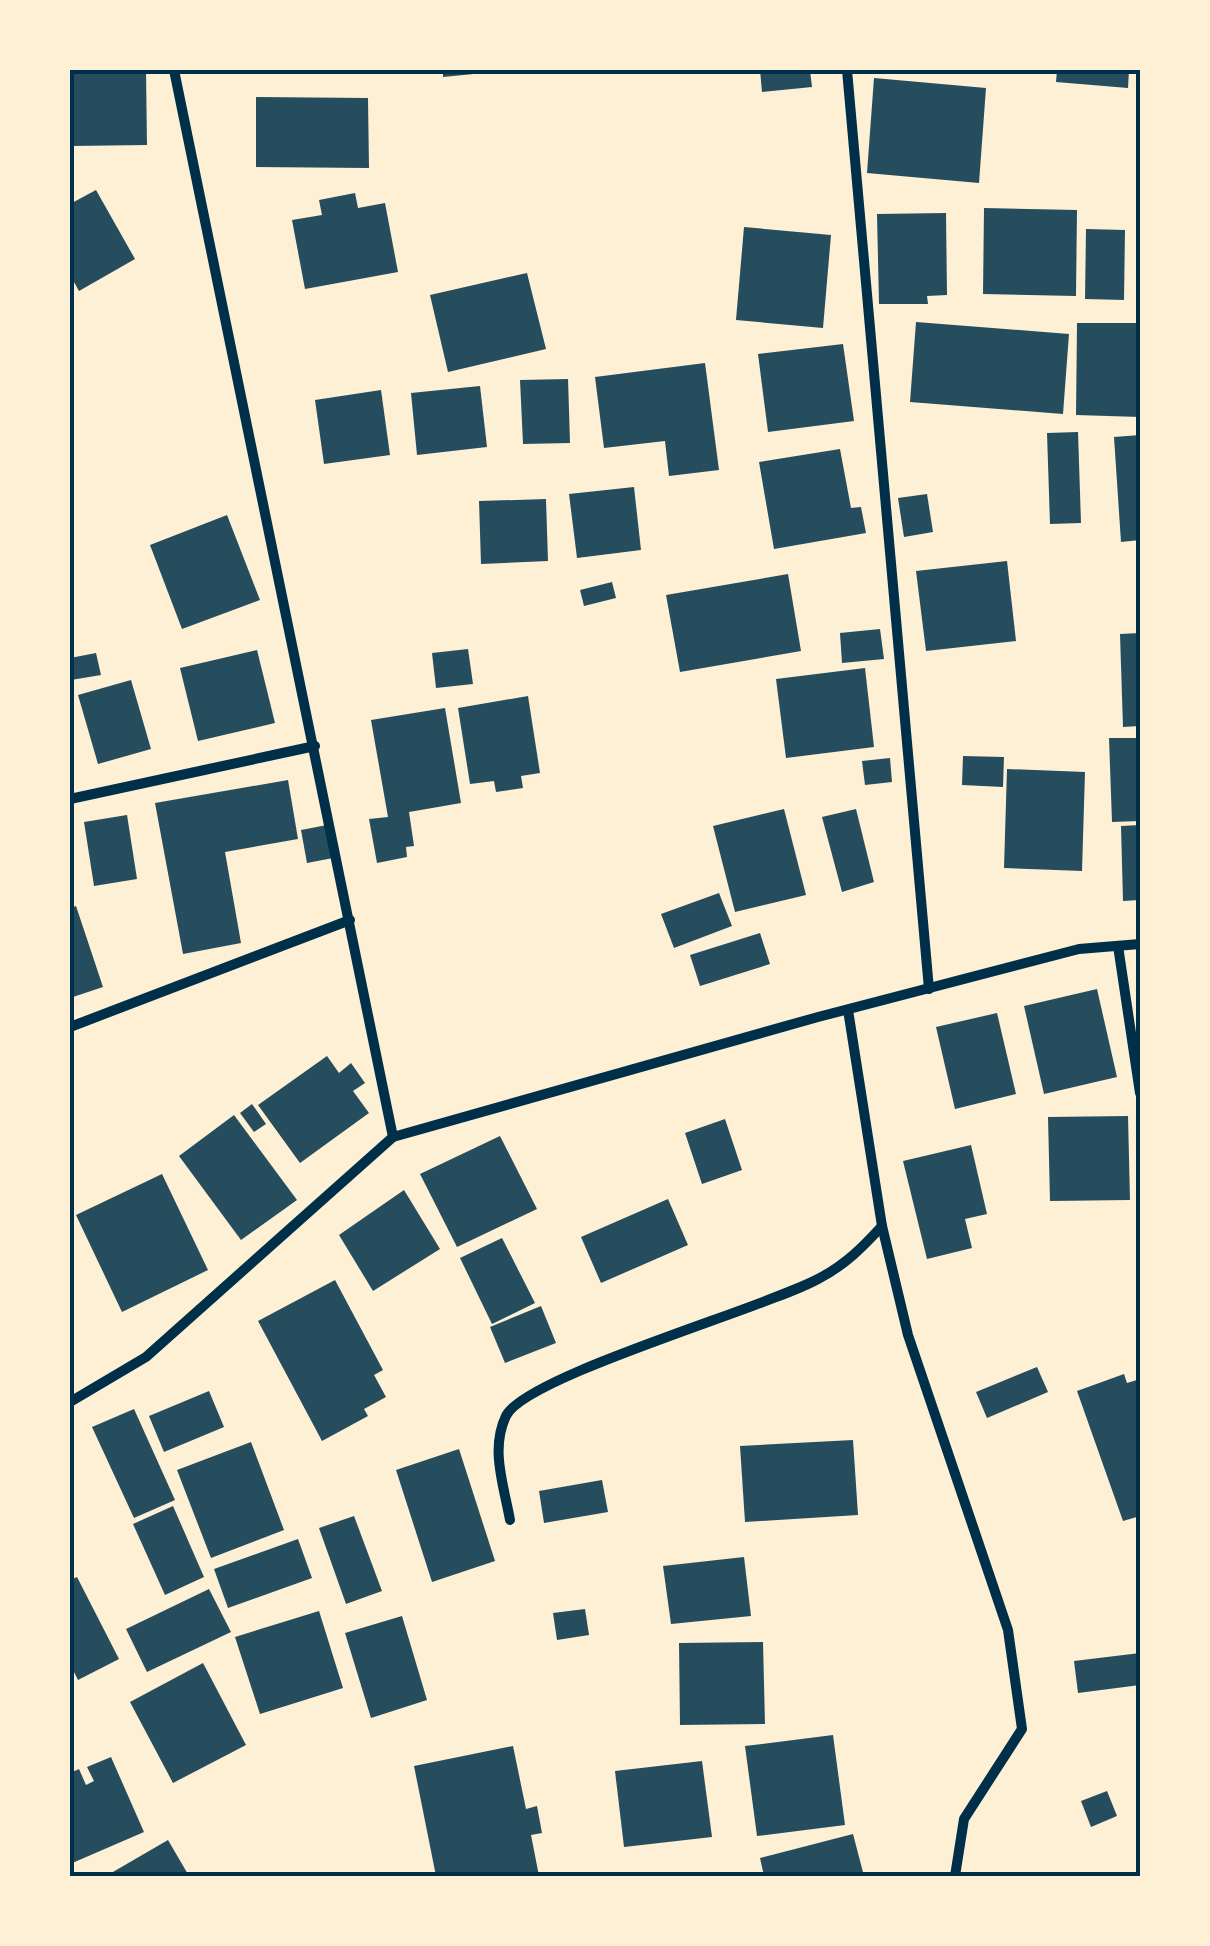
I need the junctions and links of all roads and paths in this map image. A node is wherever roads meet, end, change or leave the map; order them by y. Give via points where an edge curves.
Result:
1 (174, 70) edge
2 (846, 70) edge
3 (315, 746) junction
4 (70, 800) edge
5 (350, 920) junction
6 (1140, 944) edge
7 (1118, 946) junction
8 (929, 989) junction
9 (848, 1010) junction
10 (70, 1028) edge
11 (1140, 1092) edge
12 (393, 1137) junction
13 (882, 1226) junction
14 (70, 1402) edge
15 (510, 1520) dead end
16 (955, 1876) edge

1 - 3 street
2 - 8 street
3 - 4 street
3 - 5 street
5 - 10 street
5 - 12 street
6 - 7 street
7 - 8 street via 1079,949
7 - 11 street
8 - 9 street
9 - 12 street
9 - 13 street
12 - 14 street via 146,1357
13 - 15 street via 852,1259 816,1280 604,1362 508,1411 496,1443
13 - 16 street via 908,1335 1008,1630 1022,1729 964,1819

